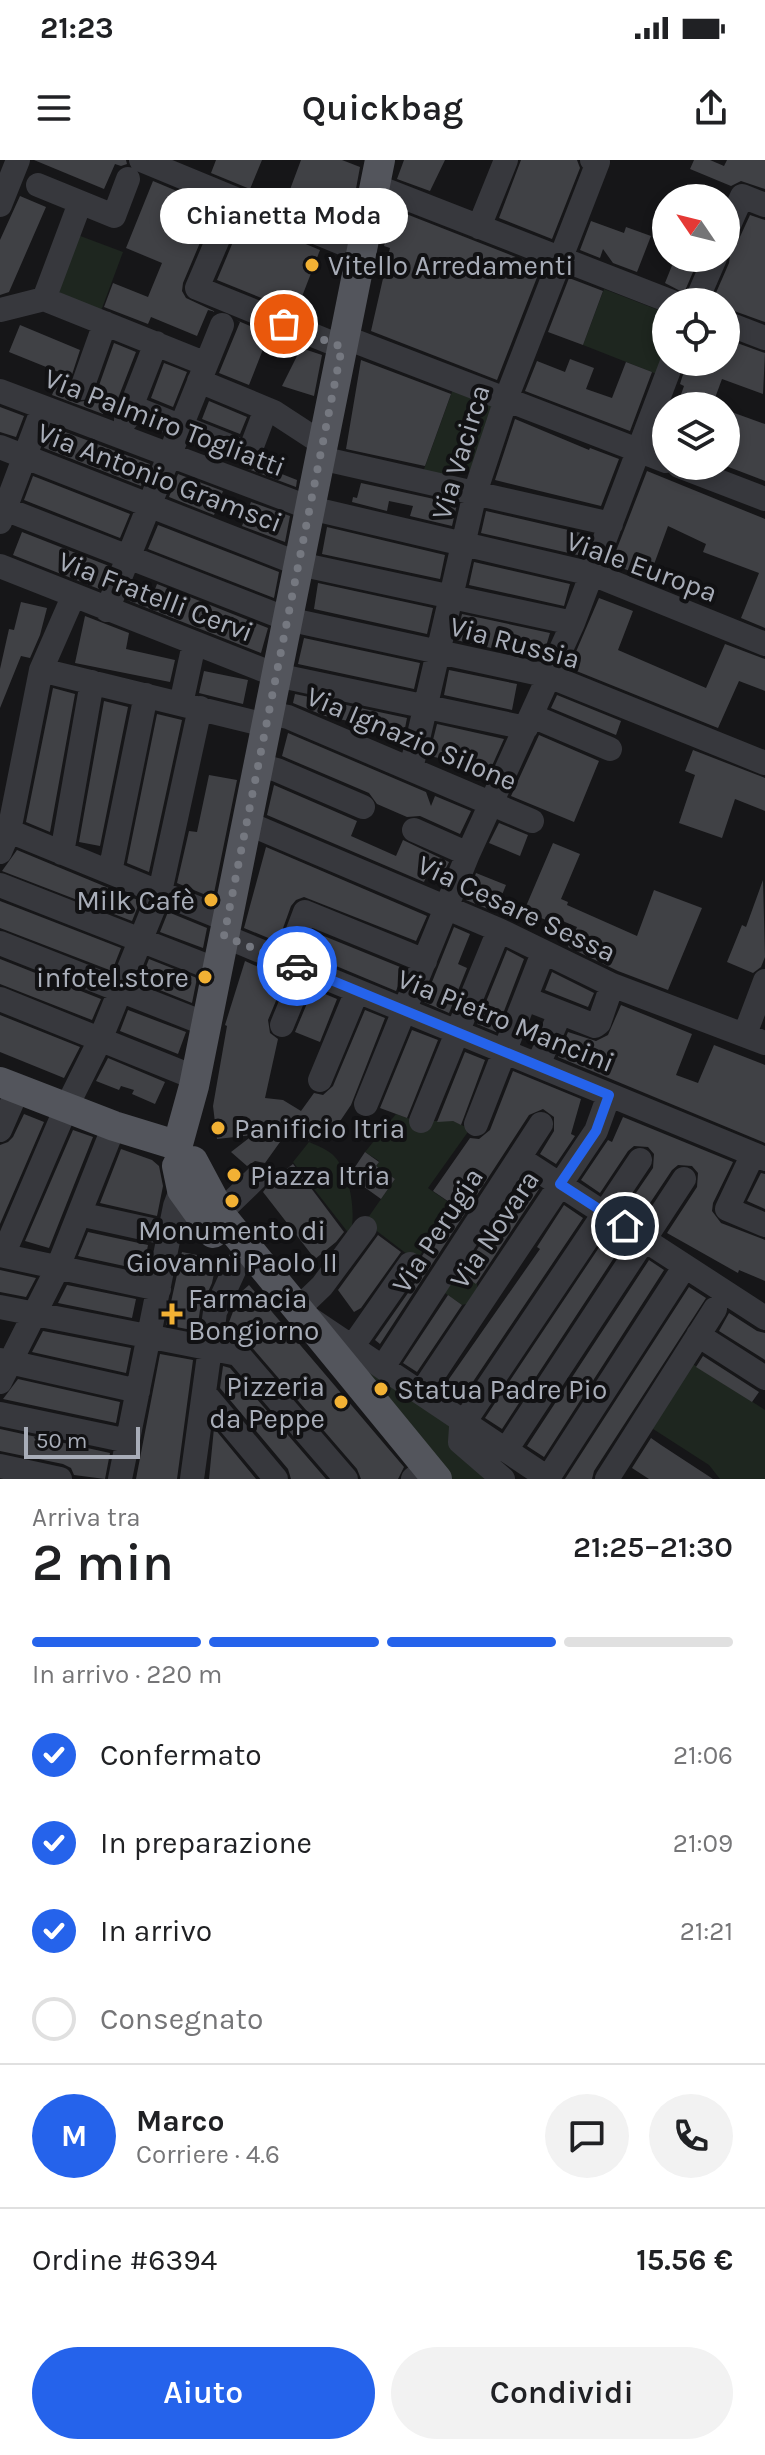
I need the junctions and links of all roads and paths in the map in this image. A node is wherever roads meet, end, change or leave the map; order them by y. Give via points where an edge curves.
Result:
1 (18, 160) edge
2 (506, 160) edge
3 (595, 161) edge
4 (375, 168) edge
5 (134, 169) edge
6 (38, 185) dead end
7 (235, 199) junction
8 (740, 200) edge
9 (80, 203) junction
10 (0, 205) edge
11 (765, 205) edge
12 (479, 227) junction
13 (361, 251) junction
14 (561, 259) junction
15 (652, 294) edge
16 (44, 299) junction
17 (0, 310) edge
18 (105, 323) junction
19 (222, 325) dead end
20 (740, 328) edge
21 (765, 338) edge
22 (343, 342) junction
23 (156, 343) junction
24 (203, 372) junction
25 (667, 376) edge
26 (82, 388) dead end
27 (0, 391) edge
28 (506, 399) junction
29 (132, 407) junction
30 (43, 408) junction
31 (270, 410) junction
32 (181, 427) junction
33 (120, 437) junction
34 (324, 439) junction
35 (0, 447) edge
36 (639, 450) junction
37 (169, 455) junction
38 (652, 455) edge
39 (25, 456) junction
40 (715, 480) edge
41 (475, 493) junction
42 (765, 499) edge
43 (149, 505) junction
44 (310, 508) junction
45 (2, 513) edge
46 (611, 524) junction
47 (463, 544) junction
48 (128, 557) junction
49 (299, 564) junction
50 (0, 566) edge
51 (592, 574) junction
52 (450, 596) junction
53 (73, 597) junction
54 (107, 610) junction
55 (287, 619) junction
56 (573, 623) junction
57 (194, 644) junction
58 (765, 644) edge
59 (437, 652) junction
60 (41, 670) junction
61 (276, 675) junction
62 (549, 676) junction
63 (92, 682) junction
64 (146, 695) junction
65 (191, 706) junction
66 (424, 706) junction
67 (268, 719) junction
68 (529, 722) junction
69 (610, 749) dead end
70 (765, 763) edge
71 (258, 765) junction
72 (411, 769) junction
73 (491, 802) junction
74 (363, 807) dead end
75 (532, 821) dead end
76 (247, 823) junction
77 (414, 830) dead end
78 (4, 842) edge
79 (62, 853) junction
80 (468, 854) junction
81 (110, 872) junction
82 (0, 885) edge
83 (160, 892) junction
84 (447, 907) junction
85 (226, 928) junction
86 (499, 930) junction
87 (141, 940) junction
88 (0, 943) edge
89 (543, 953) junction
90 (425, 961) junction
91 (296, 966) junction
92 (217, 970) junction
93 (765, 981) edge
94 (612, 985) junction
95 (121, 990) junction
96 (357, 991) junction
97 (0, 999) edge
98 (526, 999) junction
99 (405, 1010) junction
100 (560, 1013) junction
101 (206, 1024) junction
102 (282, 1025) dead end
103 (456, 1031) junction
104 (755, 1039) edge
105 (100, 1040) junction
106 (505, 1052) junction
107 (538, 1065) junction
108 (320, 1080) dead end
109 (195, 1082) junction
110 (9, 1085) edge
111 (609, 1095) junction
112 (366, 1104) dead end
113 (66, 1108) junction
114 (421, 1121) dead end
115 (476, 1124) dead end
116 (541, 1124) dead end
117 (114, 1126) junction
118 (0, 1130) edge
119 (759, 1157) edge
120 (519, 1158) junction
121 (182, 1160) junction
122 (640, 1160) dead end
123 (258, 1176) dead end
124 (684, 1179) dead end
125 (560, 1184) junction
126 (605, 1213) junction
127 (79, 1214) junction
128 (215, 1221) junction
129 (765, 1225) edge
130 (365, 1228) dead end
131 (170, 1234) junction
132 (645, 1239) junction
133 (2, 1255) edge
134 (237, 1264) junction
135 (410, 1264) dead end
136 (685, 1266) junction
137 (58, 1267) junction
138 (159, 1289) junction
139 (0, 1307) edge
140 (715, 1309) dead end
141 (297, 1310) junction
142 (35, 1315) junction
143 (765, 1318) edge
144 (698, 1335) junction
145 (149, 1339) junction
146 (352, 1347) junction
147 (210, 1350) junction
148 (383, 1367) junction
149 (3, 1368) edge
150 (765, 1378) edge
151 (138, 1391) junction
152 (204, 1393) junction
153 (421, 1393) junction
154 (0, 1414) edge
155 (464, 1422) junction
156 (128, 1441) junction
157 (506, 1450) junction
158 (0, 1466) edge
159 (615, 1476) edge
160 (60, 1479) edge
161 (120, 1479) edge
162 (192, 1479) edge
163 (276, 1479) edge
164 (346, 1479) edge
165 (414, 1479) edge
166 (437, 1479) edge
167 (503, 1479) edge
168 (548, 1479) edge

1 - 10 street
2 - 12 street
3 - 14 street, Via Vacirca
4 - 12 street
4 - 13 main road
5 - 7 street
5 - 9 street via 114,216
6 - 9 street
7 - 13 street
7 - 22 street via 197,288
8 - 11 street via 742,196
9 - 16 street
12 - 14 street
13 - 22 main road
14 - 15 street
14 - 28 street, Via Vacirca
16 - 17 street
16 - 18 street
18 - 23 street
18 - 26 street
19 - 24 street
20 - 21 street
22 - 28 street
22 - 34 main road
23 - 24 street
23 - 29 street
24 - 31 street
24 - 32 street
25 - 36 street
27 - 30 street, Via Palmiro Togliatti
28 - 36 street
28 - 41 street, Via Vacirca
29 - 32 street
29 - 33 street
30 - 33 street, Via Palmiro Togliatti
30 - 39 street
31 - 32 street via 249,454
31 - 34 street
32 - 37 street
33 - 37 street, Via Palmiro Togliatti
34 - 41 street
34 - 44 main road
35 - 39 street, Via Antonio Gramsci
36 - 38 street
36 - 46 street
37 - 43 street
37 - 44 street, Via Palmiro Togliatti
39 - 43 street, Via Antonio Gramsci
39 - 45 street
40 - 42 street
41 - 46 street
41 - 47 street, Via Vacirca
43 - 48 street
43 - 49 street, Via Antonio Gramsci
44 - 47 street, Viale Europa
44 - 49 main road
45 - 48 street, Via Russia
46 - 51 street
47 - 51 street, Viale Europa
47 - 52 street, Via Vacirca
48 - 54 street
48 - 55 street, Via Russia
49 - 52 street, Via Antonio Gramsci
49 - 55 main road
50 - 53 street, Via Fratelli Cervi
51 - 56 street
51 - 58 street, Viale Europa
52 - 56 street, Via Antonio Gramsci
52 - 59 street, Via Vacirca
53 - 54 street, Via Fratelli Cervi
53 - 60 street
54 - 57 street, Via Fratelli Cervi
55 - 59 street, Via Russia
55 - 61 main road
56 - 62 street
57 - 61 street, Via Fratelli Cervi
57 - 65 street
59 - 62 street, Via Russia
59 - 66 street, Via Vacirca
60 - 63 street, Via Ignazio Silone
60 - 78 street
61 - 66 street, Via Fratelli Cervi
61 - 67 main road
62 - 68 street
62 - 70 street, Via Russia
63 - 64 street, Via Ignazio Silone
63 - 79 street
64 - 65 street, Via Ignazio Silone
64 - 81 street
65 - 67 street, Via Ignazio Silone
65 - 83 street
66 - 68 street, Via Fratelli Cervi
66 - 72 street, Via Vacirca
67 - 71 main road
67 - 72 street, Via Ignazio Silone via 288,717
68 - 69 street, Via Fratelli Cervi
68 - 73 street
71 - 74 street
71 - 76 main road
72 - 73 street, Via Ignazio Silone
73 - 75 street, Via Ignazio Silone
73 - 80 street
76 - 84 street, Via Cesare Sessa
76 - 85 main road
77 - 80 street
78 - 79 street, Via Pietro Mancini
79 - 81 street, Via Pietro Mancini
80 - 84 street
81 - 83 street, Via Pietro Mancini
82 - 87 street
83 - 85 street, Via Pietro Mancini
83 - 87 street
84 - 86 street, Via Cesare Sessa
84 - 90 street
85 - 91 street, Via Pietro Mancini
85 - 92 main road
86 - 89 street, Via Cesare Sessa
86 - 103 street
87 - 92 street
87 - 95 street
88 - 95 street
89 - 94 street, Via Cesare Sessa
89 - 98 street
90 - 91 street via 305,912
90 - 99 street
91 - 96 street, Via Pietro Mancini
91 - 102 street
92 - 101 main road
93 - 104 street
94 - 100 street via 598,1026
94 - 104 street, Via Cesare Sessa
95 - 101 street
95 - 105 street
96 - 99 street, Via Pietro Mancini
96 - 108 street
97 - 105 street
98 - 100 street
98 - 106 street
99 - 103 street, Via Pietro Mancini
99 - 112 street
100 - 107 street
101 - 109 main road
103 - 106 street, Via Pietro Mancini
103 - 114 street
105 - 109 street
105 - 113 street
106 - 107 street, Via Pietro Mancini
106 - 115 street
107 - 111 street, Via Pietro Mancini
109 - 117 main road via 173,1109 159,1117
109 - 121 main road via 196,1117
110 - 113 main road
110 - 118 street
111 - 119 street, Via Pietro Mancini
111 - 125 street, Via Novara via 596,1131
113 - 117 main road
113 - 133 street
116 - 120 street, Via Perugia
117 - 121 main road
117 - 127 street
119 - 129 street via 727,1209
120 - 125 street
120 - 148 street, Via Perugia
121 - 128 main road
121 - 131 street
122 - 126 street
123 - 128 street
124 - 132 street
125 - 126 street
125 - 153 street, Via Novara
126 - 132 street
126 - 155 street
127 - 131 street
127 - 137 street
128 - 131 street
128 - 134 main road
128 - 141 main road
130 - 141 street
131 - 138 street
132 - 136 street
132 - 157 street
133 - 137 street
134 - 147 street via 215,1312
134 - 165 main road
135 - 146 street
136 - 143 street
136 - 168 street
137 - 138 street
137 - 142 street
138 - 145 street
139 - 142 street
140 - 144 street
141 - 146 street
141 - 166 main road
142 - 145 street
142 - 149 street
144 - 150 street
144 - 159 street
145 - 147 street
145 - 151 street
146 - 148 street
147 - 152 street
147 - 164 street via 238,1354
148 - 153 street
149 - 151 street
151 - 156 street
152 - 162 street
152 - 163 street
153 - 155 street
154 - 156 street
155 - 157 street
155 - 167 street via 460,1442
156 - 161 street
157 - 168 street
158 - 160 street

